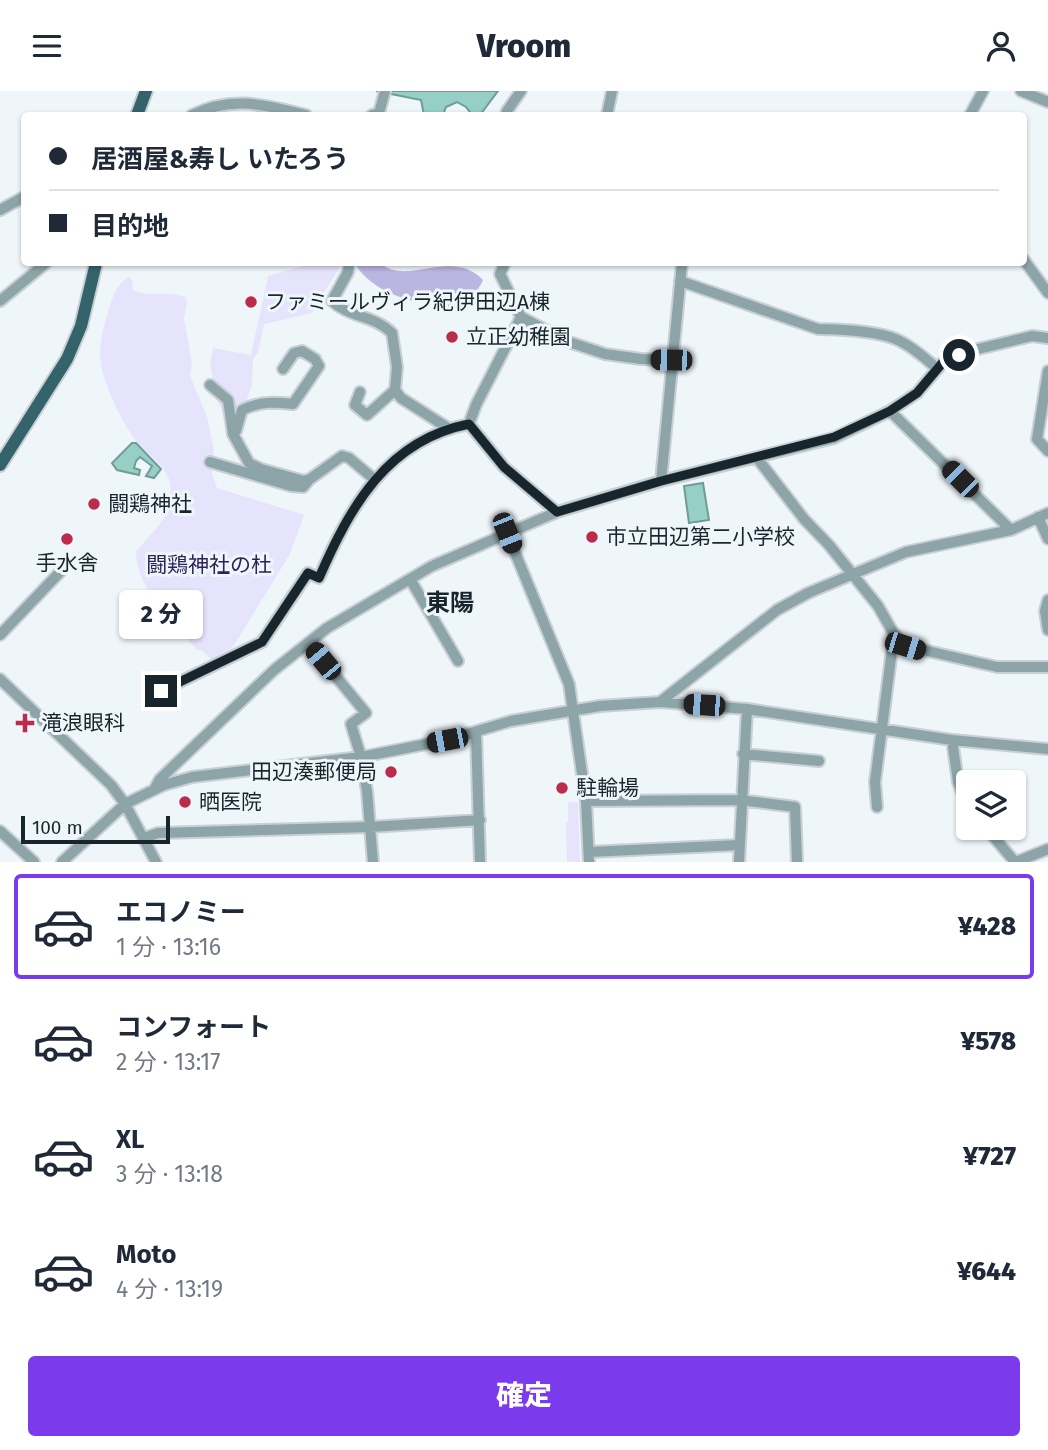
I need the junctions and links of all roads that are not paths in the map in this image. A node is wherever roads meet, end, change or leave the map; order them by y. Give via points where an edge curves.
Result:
1 (146, 91) edge
2 (521, 91) edge
3 (612, 91) edge
4 (983, 91) edge
5 (1021, 91) edge
6 (385, 95) edge
7 (1048, 102) edge
8 (138, 112) edge
9 (198, 112) edge
10 (294, 112) edge
11 (379, 112) edge
12 (507, 112) edge
13 (608, 112) edge
14 (972, 112) edge
15 (21, 199) edge
16 (0, 210) edge
17 (1027, 264) edge
18 (42, 266) edge
19 (95, 266) edge
20 (349, 266) edge
21 (504, 266) edge
22 (682, 266) edge
23 (680, 281) junction
24 (1048, 293) edge
25 (0, 301) edge
26 (520, 317) junction
27 (1048, 338) edge
28 (671, 360) junction
29 (937, 368) junction
30 (283, 369) dead end
31 (1048, 371) edge
32 (210, 385) dead end
33 (395, 390) junction
34 (360, 392) dead end
35 (890, 411) junction
36 (469, 424) junction
37 (448, 428) junction
38 (235, 437) junction
39 (1048, 451) edge
40 (757, 458) junction
41 (211, 462) dead end
42 (0, 465) edge
43 (310, 479) junction
44 (374, 479) junction
45 (661, 481) junction
46 (557, 512) junction
47 (1043, 515) edge
48 (1011, 530) junction
49 (507, 533) junction
50 (1048, 539) edge
51 (61, 571) dead end
52 (850, 573) junction
53 (410, 579) junction
54 (1048, 600) edge
55 (1048, 630) edge
56 (894, 634) junction
57 (0, 635) edge
58 (309, 644) junction
59 (458, 661) dead end
60 (1048, 667) edge
61 (0, 678) edge
62 (161, 691) dead end
63 (660, 702) junction
64 (747, 709) junction
65 (572, 711) junction
66 (881, 729) junction
67 (476, 732) junction
68 (952, 740) junction
69 (1048, 749) edge
70 (744, 754) junction
71 (361, 757) junction
72 (820, 761) dead end
73 (956, 770) edge
74 (154, 790) junction
75 (740, 800) junction
76 (586, 801) junction
77 (125, 804) junction
78 (877, 807) dead end
79 (480, 820) junction
80 (370, 827) junction
81 (0, 831) edge
82 (144, 838) junction
83 (996, 840) edge
84 (738, 845) junction
85 (1048, 849) edge
86 (589, 857) edge
87 (34, 862) edge
88 (62, 862) edge
89 (156, 862) edge
90 (373, 862) edge
91 (480, 862) edge
92 (739, 862) edge
93 (797, 862) edge
94 (1015, 862) edge

1 - 8 main road
2 - 12 street
3 - 13 street
4 - 14 street
5 - 7 street
6 - 11 street
9 - 10 street via 234,102
15 - 16 street
17 - 24 street
18 - 25 street
19 - 42 main road via 81,326 67,359
20 - 33 street via 332,301 392,333
21 - 26 street via 500,274
22 - 23 street
23 - 28 street
23 - 29 street via 818,329 891,337
26 - 28 street via 594,351
26 - 36 street
27 - 29 street via 1032,336 974,350
28 - 45 street
29 - 35 street via 927,384
30 - 38 street via 294,353 302,351 319,366 293,404 266,401 242,410
31 - 39 street via 1037,439
32 - 38 street via 228,400
33 - 34 street via 367,415 355,405
33 - 37 street
35 - 40 street via 834,437
35 - 48 street
36 - 37 street
36 - 46 street via 504,467
37 - 44 street via 401,453
38 - 43 street via 249,463 261,470
40 - 45 street
40 - 52 street
41 - 43 street via 291,486 303,487
43 - 44 street via 342,456
44 - 62 street via 319,578 308,573 262,642
45 - 46 street
46 - 49 street
47 - 48 street
47 - 50 street
48 - 52 street via 906,552
49 - 53 street
49 - 65 street via 559,656
51 - 57 street
52 - 56 street
52 - 63 street via 777,610
53 - 58 street via 327,628
53 - 59 street
54 - 55 street
56 - 60 street via 905,646 927,653 997,667
56 - 66 street
58 - 71 street via 366,713 351,724
58 - 74 street via 266,678 160,779
61 - 77 street
63 - 64 street
63 - 65 street
64 - 66 street
64 - 70 street
65 - 67 street
65 - 76 street
66 - 68 street
66 - 78 street
67 - 71 street
67 - 79 street
68 - 69 street
68 - 73 street
70 - 72 street
70 - 75 street
71 - 74 street via 192,777
71 - 80 street
74 - 77 street
75 - 76 street
75 - 84 street
75 - 93 street via 795,807
76 - 86 street
77 - 82 street
77 - 88 street
79 - 80 street
79 - 91 street
80 - 82 street via 158,833
80 - 90 street
81 - 87 street
82 - 89 street
83 - 94 street
84 - 86 street
84 - 92 street
85 - 94 street

